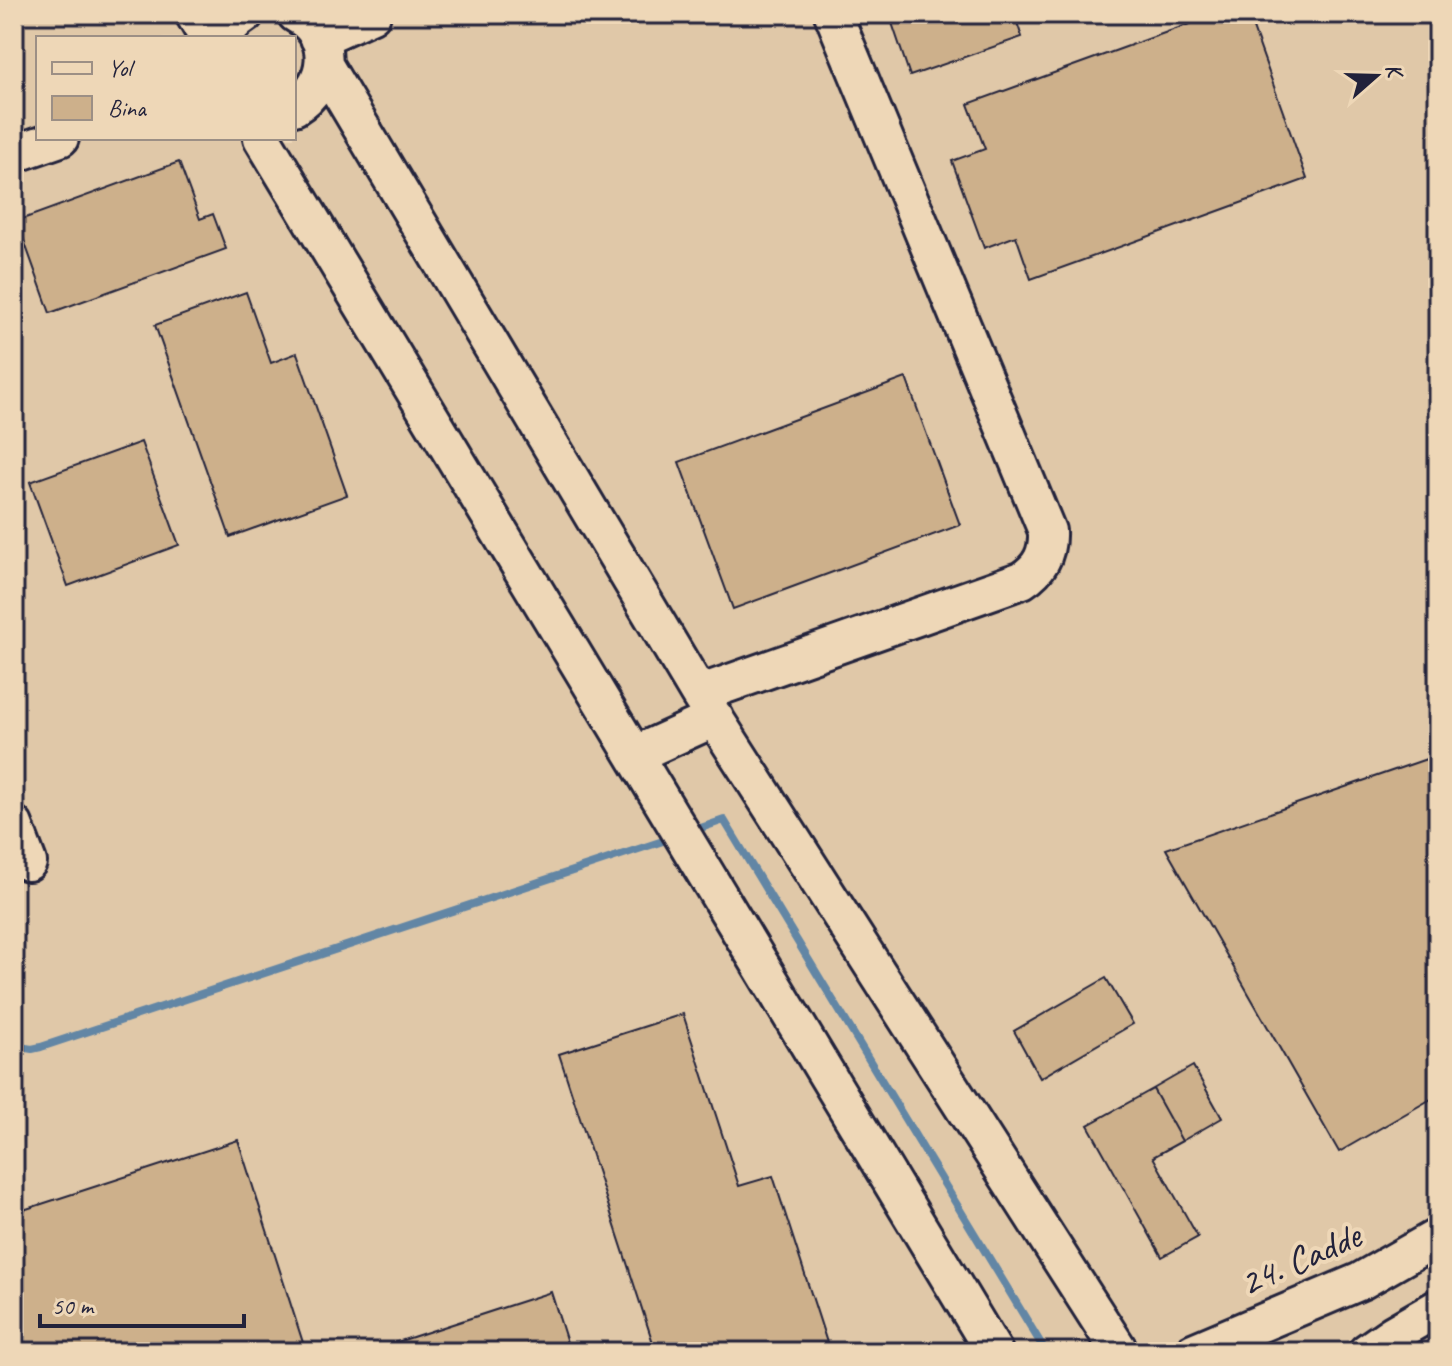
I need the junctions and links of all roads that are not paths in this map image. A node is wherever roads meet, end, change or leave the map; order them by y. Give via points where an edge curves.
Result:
1 (194, 14) edge
2 (245, 14) edge
3 (372, 14) edge
4 (833, 14) edge
5 (207, 36) edge
6 (224, 36) edge
7 (313, 39) edge
8 (296, 106) edge
9 (54, 140) edge
10 (263, 140) edge
11 (14, 154) edge
12 (707, 706) junction
13 (634, 755) junction
14 (14, 825) edge
15 (28, 862) dead end
16 (1438, 1237) edge
17 (1438, 1308) edge
18 (994, 1352) edge
19 (1120, 1352) edge
20 (1193, 1352) edge
21 (1367, 1352) edge

1 - 5 street
2 - 6 street
3 - 7 street
4 - 12 street via 1047,531 1046,554 1022,580
7 - 8 street via 321,78
7 - 12 street
9 - 11 street
10 - 13 street
12 - 13 street
12 - 19 street
13 - 18 street
14 - 15 street
16 - 20 street, 24. Cadde via 1361,1281
17 - 21 street

